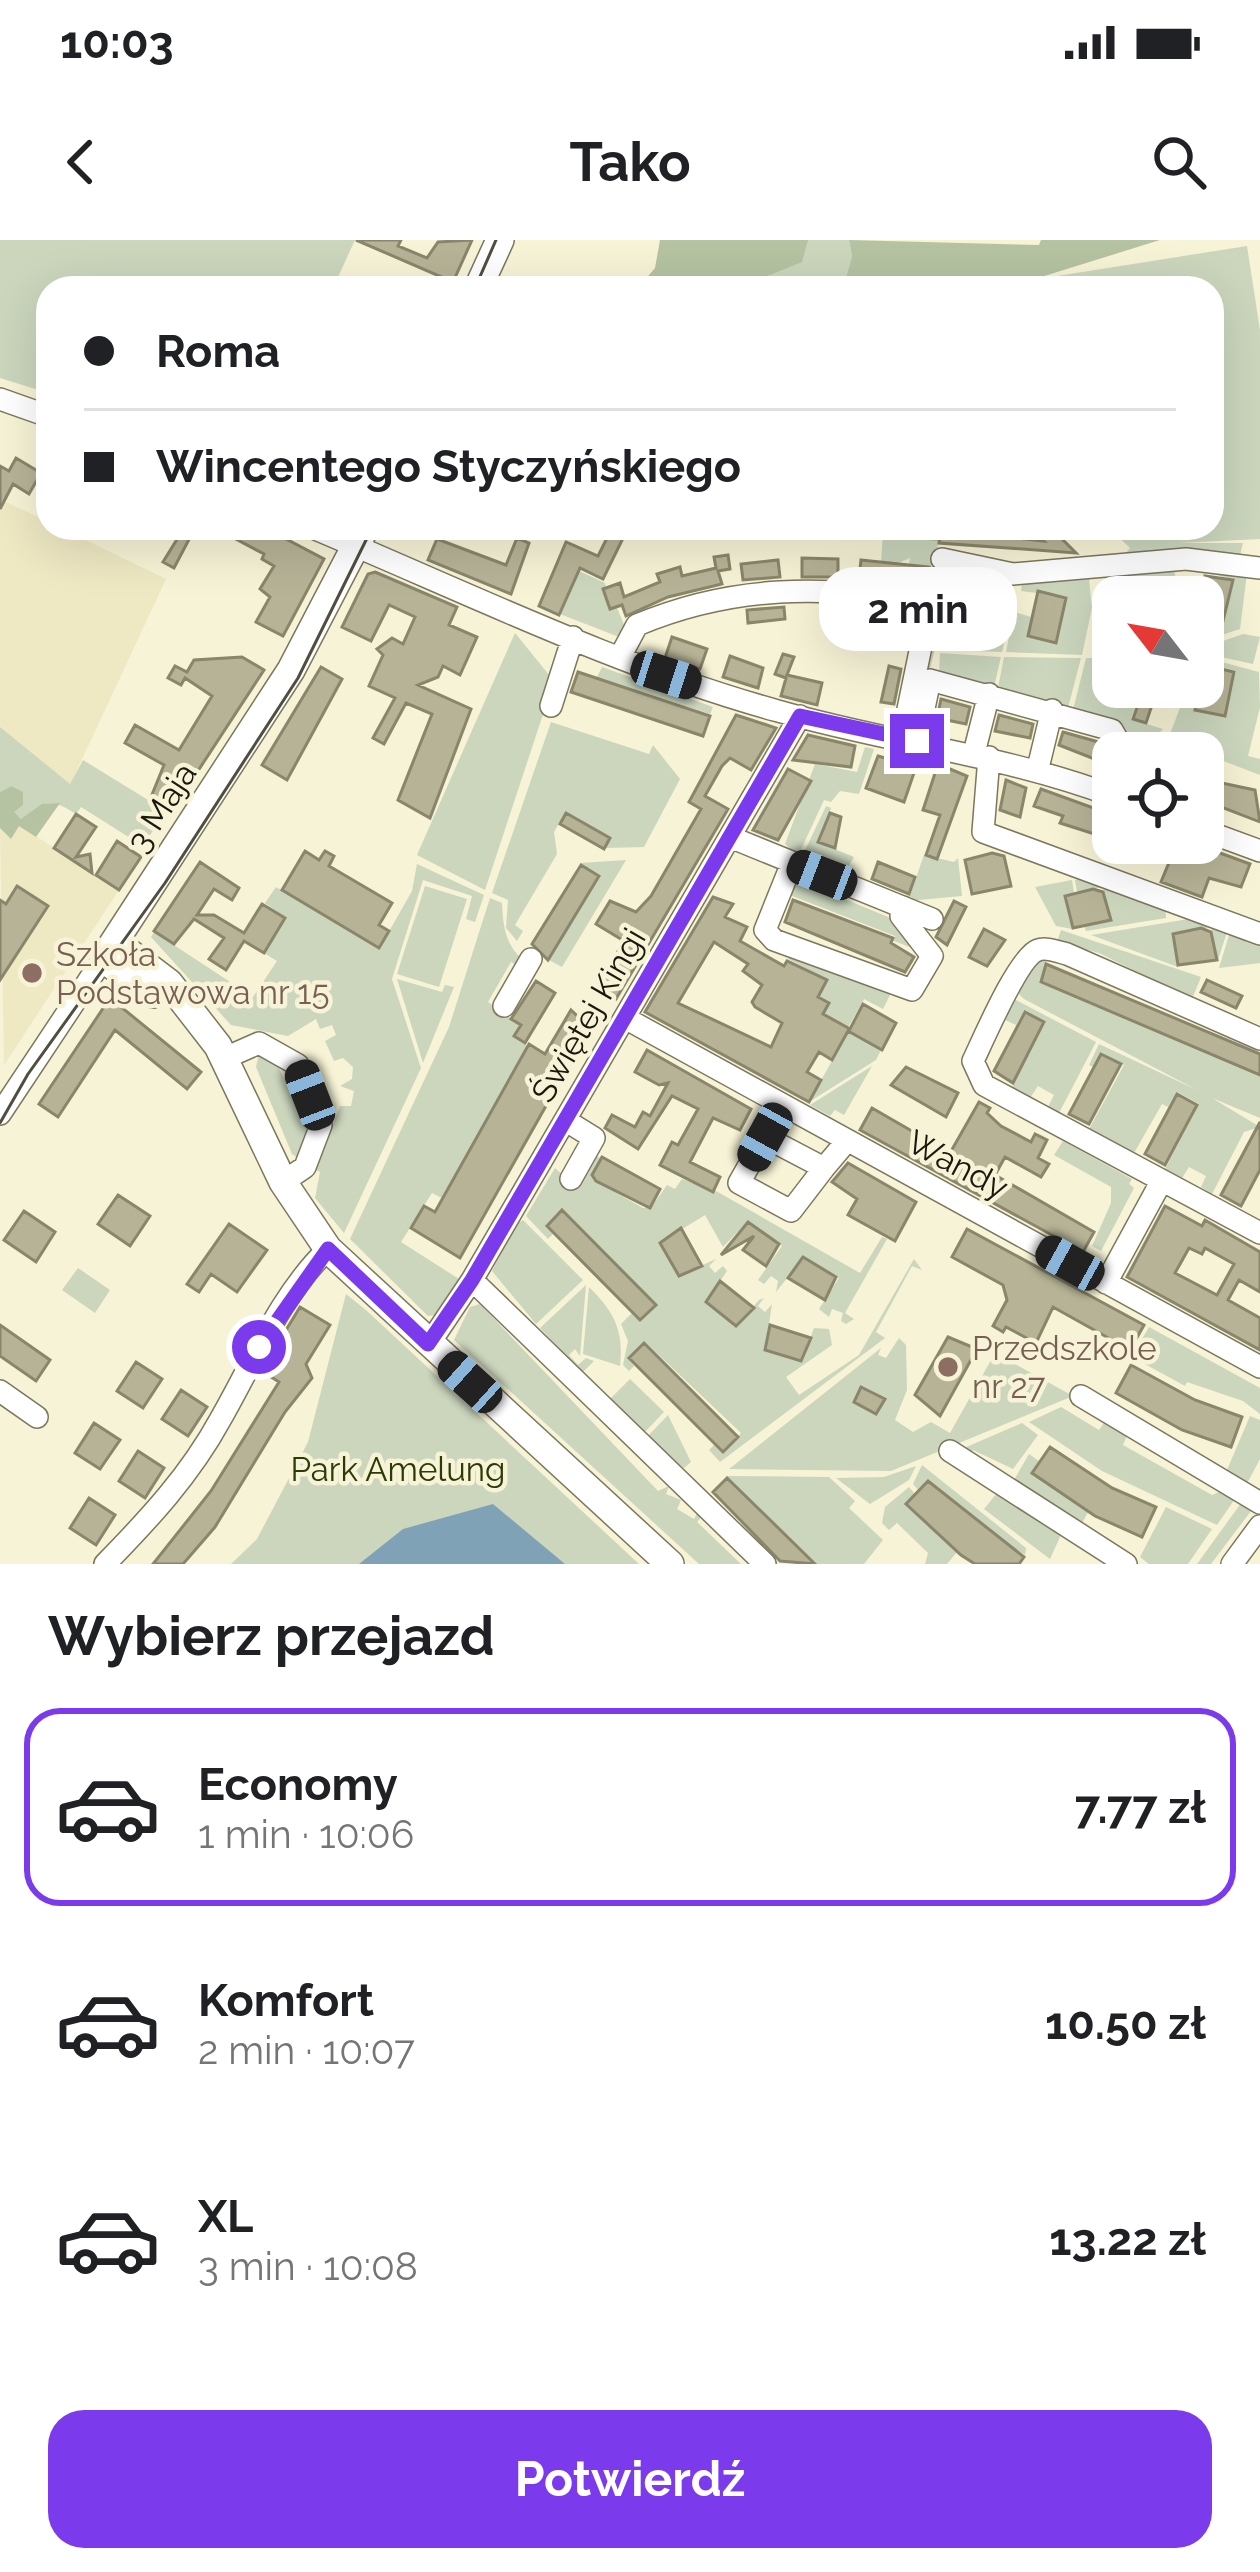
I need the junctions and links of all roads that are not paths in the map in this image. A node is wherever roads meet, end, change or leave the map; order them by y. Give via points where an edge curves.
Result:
1 (500, 240) edge
2 (490, 276) edge
3 (0, 399) edge
4 (36, 412) edge
5 (358, 540) edge
6 (366, 540) edge
7 (941, 559) dead end
8 (1260, 568) edge
9 (573, 638) junction
10 (620, 657) junction
11 (989, 694) junction
12 (551, 706) dead end
13 (1052, 710) junction
14 (800, 716) junction
15 (1113, 732) edge
16 (909, 740) junction
17 (982, 755) junction
18 (1038, 768) junction
19 (1092, 789) edge
20 (730, 838) junction
21 (1224, 838) edge
22 (1260, 851) edge
23 (792, 863) junction
24 (903, 907) junction
25 (932, 919) dead end
26 (1260, 934) edge
27 (109, 950) junction
28 (531, 959) dead end
29 (504, 1006) dead end
30 (625, 1018) junction
31 (1260, 1039) edge
32 (225, 1058) junction
33 (0, 1114) edge
34 (566, 1120) junction
35 (846, 1142) junction
36 (824, 1168) dead end
37 (571, 1179) dead end
38 (284, 1182) junction
39 (1161, 1182) junction
40 (1260, 1234) edge
41 (328, 1249) junction
42 (472, 1280) junction
43 (1106, 1283) junction
44 (428, 1344) junction
45 (1260, 1367) edge
46 (0, 1391) edge
47 (1082, 1396) dead end
48 (37, 1418) dead end
49 (950, 1451) dead end
50 (1260, 1503) edge
51 (1260, 1526) edge
52 (106, 1564) edge
53 (670, 1564) edge
54 (765, 1564) edge
55 (1126, 1564) edge
56 (1232, 1564) edge

1 - 2 main road
3 - 4 street
5 - 27 main road, 3 Maja via 291,670
6 - 9 street
7 - 8 street via 1013,574 1186,559
9 - 10 street
9 - 12 street
10 - 14 street
10 - 16 street via 638,625 721,599 812,586 926,601
11 - 13 street
11 - 16 street via 931,680
11 - 17 street
13 - 15 street
13 - 18 street
14 - 16 street
14 - 20 street, Świętej Kingi
16 - 17 street
17 - 18 street
17 - 26 street via 982,832
18 - 19 street
20 - 23 street
20 - 30 street, Świętej Kingi
21 - 22 street
23 - 24 street
23 - 24 street via 765,930 774,940 912,990 932,956
24 - 25 street
27 - 32 main road via 169,983
27 - 33 street, 3 Maja
28 - 29 street
30 - 34 street, Świętej Kingi
30 - 35 street, Wandy
31 - 39 street via 1067,954 1030,955 973,1061 976,1076
32 - 38 main road
32 - 38 street via 259,1043 298,1065 321,1126 305,1167
34 - 37 street via 595,1138
34 - 42 street, Świętej Kingi
35 - 36 street
35 - 43 street, Wandy
38 - 41 main road
39 - 40 street
39 - 43 street
41 - 44 main road
41 - 52 street via 253,1357 194,1463
42 - 44 street, Świętej Kingi
42 - 54 street
43 - 45 street, Wandy
44 - 53 main road
46 - 48 street
47 - 50 street
49 - 55 street
51 - 56 street

